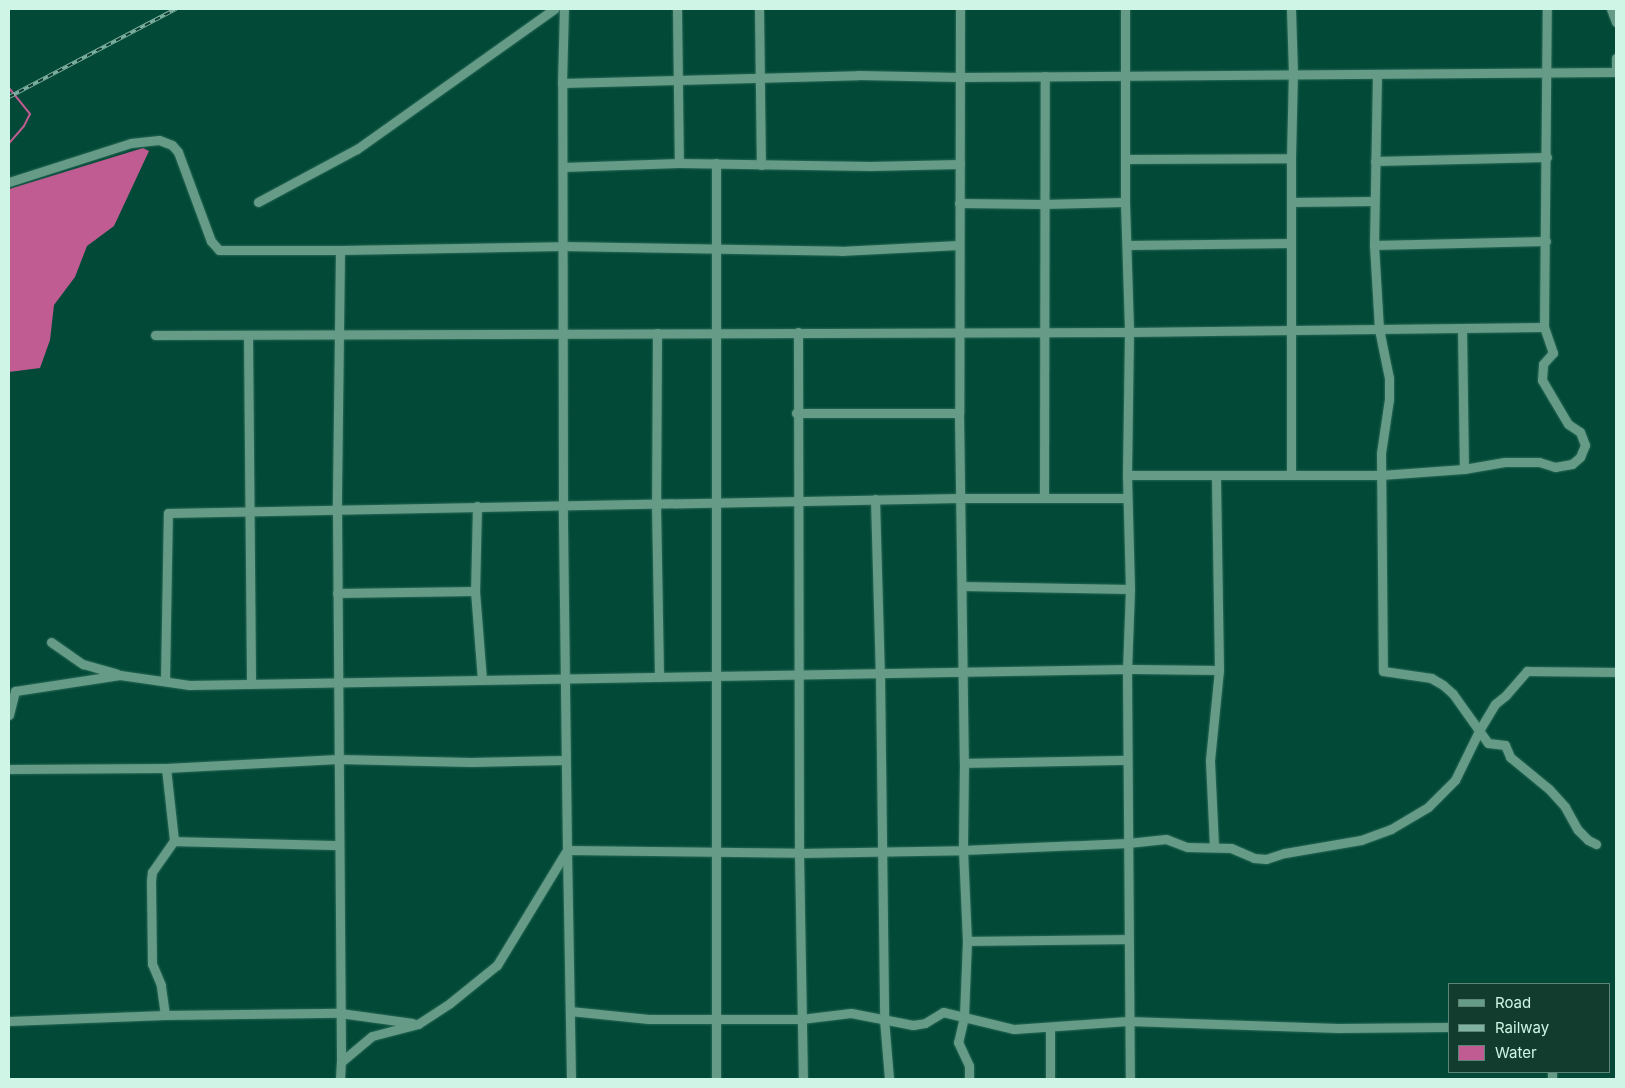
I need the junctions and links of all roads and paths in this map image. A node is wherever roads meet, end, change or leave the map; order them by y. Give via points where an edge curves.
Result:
1 (554, 9) edge
2 (564, 9) edge
3 (677, 9) edge
4 (759, 9) edge
5 (960, 9) edge
6 (1125, 9) edge
7 (1291, 9) edge
8 (1547, 9) edge
9 (1611, 9) edge
10 (1616, 22) edge
11 (1616, 58) edge
12 (1616, 72) edge
13 (1293, 73) junction
14 (1124, 74) junction
15 (1377, 74) junction
16 (1547, 74) junction
17 (1045, 76) junction
18 (960, 77) junction
19 (760, 78) junction
20 (678, 80) junction
21 (562, 83) junction
22 (1547, 157) junction
23 (1291, 158) junction
24 (1126, 159) junction
25 (1375, 161) junction
26 (679, 163) junction
27 (716, 163) junction
28 (960, 164) junction
29 (761, 165) junction
30 (562, 167) junction
31 (9, 182) edge
32 (1374, 201) junction
33 (258, 202) dead end
34 (1125, 202) junction
35 (1291, 202) junction
36 (959, 203) junction
37 (1043, 204) junction
38 (1546, 241) junction
39 (1290, 243) junction
40 (958, 245) junction
41 (1127, 245) junction
42 (1374, 245) junction
43 (562, 246) junction
44 (715, 247) junction
45 (340, 250) junction
46 (1544, 327) junction
47 (1462, 328) junction
48 (1379, 329) junction
49 (1293, 330) junction
50 (798, 332) junction
51 (960, 332) junction
52 (1044, 332) junction
53 (1129, 332) junction
54 (564, 333) junction
55 (657, 333) junction
56 (717, 333) junction
57 (156, 335) dead end
58 (248, 335) junction
59 (338, 335) junction
60 (796, 413) junction
61 (959, 413) junction
62 (1464, 469) junction
63 (1216, 474) junction
64 (1291, 474) junction
65 (1127, 475) junction
66 (1381, 475) junction
67 (960, 498) junction
68 (1044, 498) junction
69 (1127, 498) junction
70 (874, 499) junction
71 (798, 500) junction
72 (656, 502) junction
73 (717, 502) junction
74 (563, 504) junction
75 (477, 506) junction
76 (249, 510) junction
77 (337, 510) junction
78 (962, 586) junction
79 (1130, 589) junction
80 (475, 591) junction
81 (337, 593) junction
82 (51, 642) dead end
83 (1127, 669) junction
84 (1219, 670) junction
85 (1616, 672) edge
86 (963, 674) junction
87 (120, 675) junction
88 (798, 675) junction
89 (880, 675) junction
90 (717, 676) junction
91 (659, 677) junction
92 (564, 678) junction
93 (165, 680) junction
94 (482, 680) junction
95 (338, 682) junction
96 (251, 684) junction
97 (9, 715) edge
98 (1480, 729) junction
99 (338, 759) junction
100 (565, 760) junction
101 (1127, 760) junction
102 (964, 763) junction
103 (166, 768) junction
104 (9, 769) edge
105 (174, 840) junction
106 (1128, 843) junction
107 (1596, 844) dead end
108 (339, 846) junction
109 (1214, 846) junction
110 (567, 850) junction
111 (963, 850) junction
112 (881, 851) junction
113 (717, 852) junction
114 (799, 853) junction
115 (1128, 939) junction
116 (967, 941) junction
117 (570, 1010) junction
118 (340, 1013) junction
119 (165, 1015) junction
120 (964, 1017) junction
121 (715, 1019) junction
122 (801, 1019) junction
123 (884, 1019) junction
124 (9, 1021) edge
125 (1128, 1021) junction
126 (418, 1024) junction
127 (1050, 1027) junction
128 (1448, 1027) edge
129 (341, 1062) junction
130 (340, 1079) edge
131 (571, 1079) edge
132 (716, 1079) edge
133 (803, 1079) edge
134 (889, 1079) edge
135 (969, 1079) edge
136 (1050, 1079) edge
137 (1130, 1079) edge

1 - 33 street via 357,149
2 - 21 street
3 - 20 street
4 - 19 street
5 - 18 street
6 - 14 street
7 - 13 street
8 - 16 street
9 - 10 street
11 - 12 street
12 - 16 street
13 - 14 street
13 - 15 street
13 - 23 street
14 - 17 street
14 - 24 street
15 - 16 street
15 - 25 street
16 - 22 street
17 - 18 street
17 - 37 street
18 - 19 street via 858,74
18 - 28 street
19 - 20 street
19 - 29 street
20 - 21 street
20 - 26 street
21 - 30 street
22 - 25 street
22 - 38 street
23 - 24 street
23 - 35 street
24 - 34 street
25 - 32 street
26 - 27 street
26 - 30 street
27 - 29 street
27 - 44 street
28 - 29 street
28 - 36 street
30 - 43 street
31 - 45 street via 131,143 159,140 172,145 178,152 211,241 219,250
32 - 35 street
32 - 42 street
34 - 37 street
34 - 41 street
35 - 39 street
36 - 37 street
36 - 40 street
37 - 52 street
38 - 42 street
38 - 46 street
39 - 41 street
39 - 49 street
40 - 44 street via 841,251
40 - 51 street
41 - 53 street
42 - 48 street
43 - 44 street
43 - 45 street
43 - 54 street
44 - 56 street
45 - 59 street
46 - 47 street
46 - 62 street via 1554,353 1543,364 1542,380 1568,424 1580,432 1584,445 1580,456 1572,464 1556,467 1539,462 1504,462
47 - 48 street
47 - 62 street
48 - 49 street
48 - 66 street via 1389,378
49 - 53 street
49 - 64 street
50 - 51 street
50 - 56 street
50 - 60 street
51 - 52 street
51 - 61 street
52 - 53 street
52 - 68 street
53 - 65 street
54 - 55 street
54 - 59 street
54 - 74 street
55 - 56 street
55 - 72 street
56 - 73 street
57 - 58 street
58 - 59 street
58 - 76 street
59 - 77 street
60 - 61 street
60 - 71 street
61 - 67 street
62 - 66 street
63 - 64 street
63 - 65 street
63 - 84 street
64 - 66 street
65 - 69 street
66 - 98 street via 1383,671 1431,678 1443,685
67 - 68 street
67 - 70 street
67 - 78 street
68 - 69 street
69 - 79 street
70 - 71 street
70 - 89 street
71 - 73 street
71 - 88 street
72 - 73 street
72 - 74 street
72 - 91 street
73 - 90 street
74 - 75 street
74 - 92 street
75 - 77 street
75 - 80 street
76 - 77 street
76 - 93 street via 168,513
76 - 96 street
77 - 81 street
78 - 79 street
78 - 86 street
79 - 83 street
80 - 81 street
80 - 94 street
81 - 95 street
82 - 87 street via 83,664
83 - 84 street
83 - 86 street
83 - 101 street
84 - 109 street via 1210,760
85 - 98 street via 1527,671 1495,704
86 - 89 street
86 - 102 street
87 - 93 street
87 - 97 street via 16,691
88 - 89 street
88 - 90 street
88 - 114 street
89 - 112 street
90 - 91 street
90 - 113 street
91 - 92 street
92 - 94 street
92 - 100 street
93 - 96 street via 189,685
94 - 95 street
95 - 96 street
95 - 99 street
98 - 107 street via 1488,743 1505,745 1510,757 1548,789 1565,807 1578,830
98 - 109 street via 1461,770 1445,792 1428,807 1392,829 1361,840 1266,859
99 - 100 street
99 - 103 street
99 - 108 street
100 - 110 street
101 - 102 street
101 - 106 street
102 - 111 street
103 - 104 street
103 - 105 street
105 - 108 street
105 - 119 street via 152,872 151,881 152,964 161,985
106 - 109 street via 1166,839 1187,847
106 - 111 street
106 - 115 street
108 - 118 street
110 - 113 street
110 - 117 street
110 - 126 street via 497,965
111 - 112 street
111 - 116 street
112 - 114 street
112 - 123 street
113 - 114 street
113 - 121 street
114 - 122 street
115 - 116 street
115 - 125 street
116 - 120 street
117 - 121 street via 649,1019
117 - 131 street
118 - 119 street
118 - 126 street
118 - 129 street
119 - 124 street
120 - 123 street via 943,1012 925,1023 913,1025
120 - 127 street via 1014,1029
120 - 135 street via 958,1042 969,1066
121 - 122 street
121 - 132 street
122 - 123 street via 851,1013
122 - 133 street
123 - 134 street
125 - 127 street
125 - 128 street via 1338,1028
125 - 137 street
126 - 129 street via 372,1036
127 - 136 street
129 - 130 street

